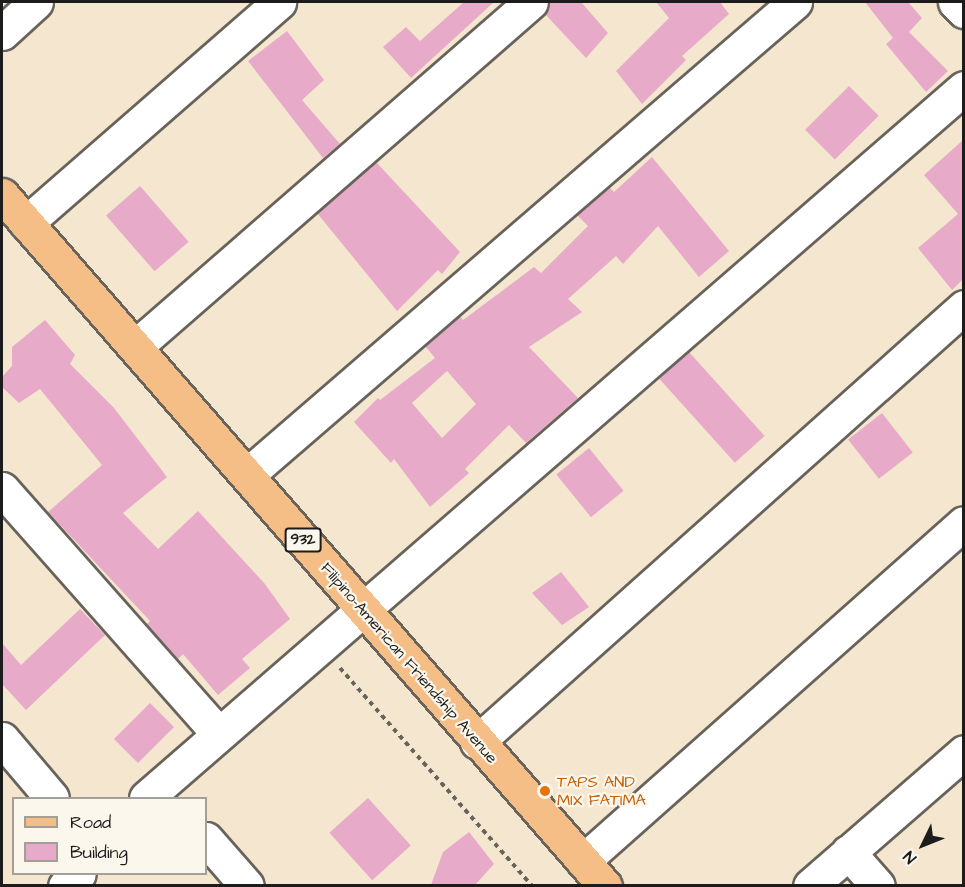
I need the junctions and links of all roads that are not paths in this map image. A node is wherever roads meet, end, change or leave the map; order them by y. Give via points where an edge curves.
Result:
1 (36, 2) edge
2 (279, 2) edge
3 (531, 2) edge
4 (795, 2) edge
5 (955, 2) edge
6 (963, 11) edge
7 (2, 33) edge
8 (963, 88) edge
9 (2, 195) edge
10 (26, 223) junction
11 (963, 308) edge
12 (135, 347) junction
13 (247, 475) junction
14 (2, 489) edge
15 (963, 523) edge
16 (364, 611) junction
17 (219, 734) junction
18 (2, 739) edge
19 (477, 742) junction
20 (963, 752) edge
21 (158, 794) edge
22 (51, 797) edge
23 (207, 840) edge
24 (848, 852) junction
25 (583, 861) junction
26 (77, 875) edge
27 (65, 885) edge
28 (247, 885) edge
29 (605, 885) edge
30 (810, 885) edge
31 (878, 885) edge

1 - 7 street
2 - 10 street
3 - 12 street
4 - 13 street
5 - 6 street
8 - 16 street
9 - 10 main road, Filipino-American Friendship Avenue / 932
10 - 12 main road, Filipino-American Friendship Avenue / 932
11 - 19 street
12 - 13 main road, Filipino-American Friendship Avenue / 932
13 - 16 main road, Filipino-American Friendship Avenue / 932
14 - 17 street
15 - 25 street
16 - 17 street
16 - 19 main road, Filipino-American Friendship Avenue / 932
17 - 21 street
18 - 22 street
19 - 25 main road, Filipino-American Friendship Avenue / 932
20 - 24 street
23 - 28 street
24 - 30 street
24 - 31 street
25 - 29 main road, Filipino-American Friendship Avenue / 932
26 - 27 street

